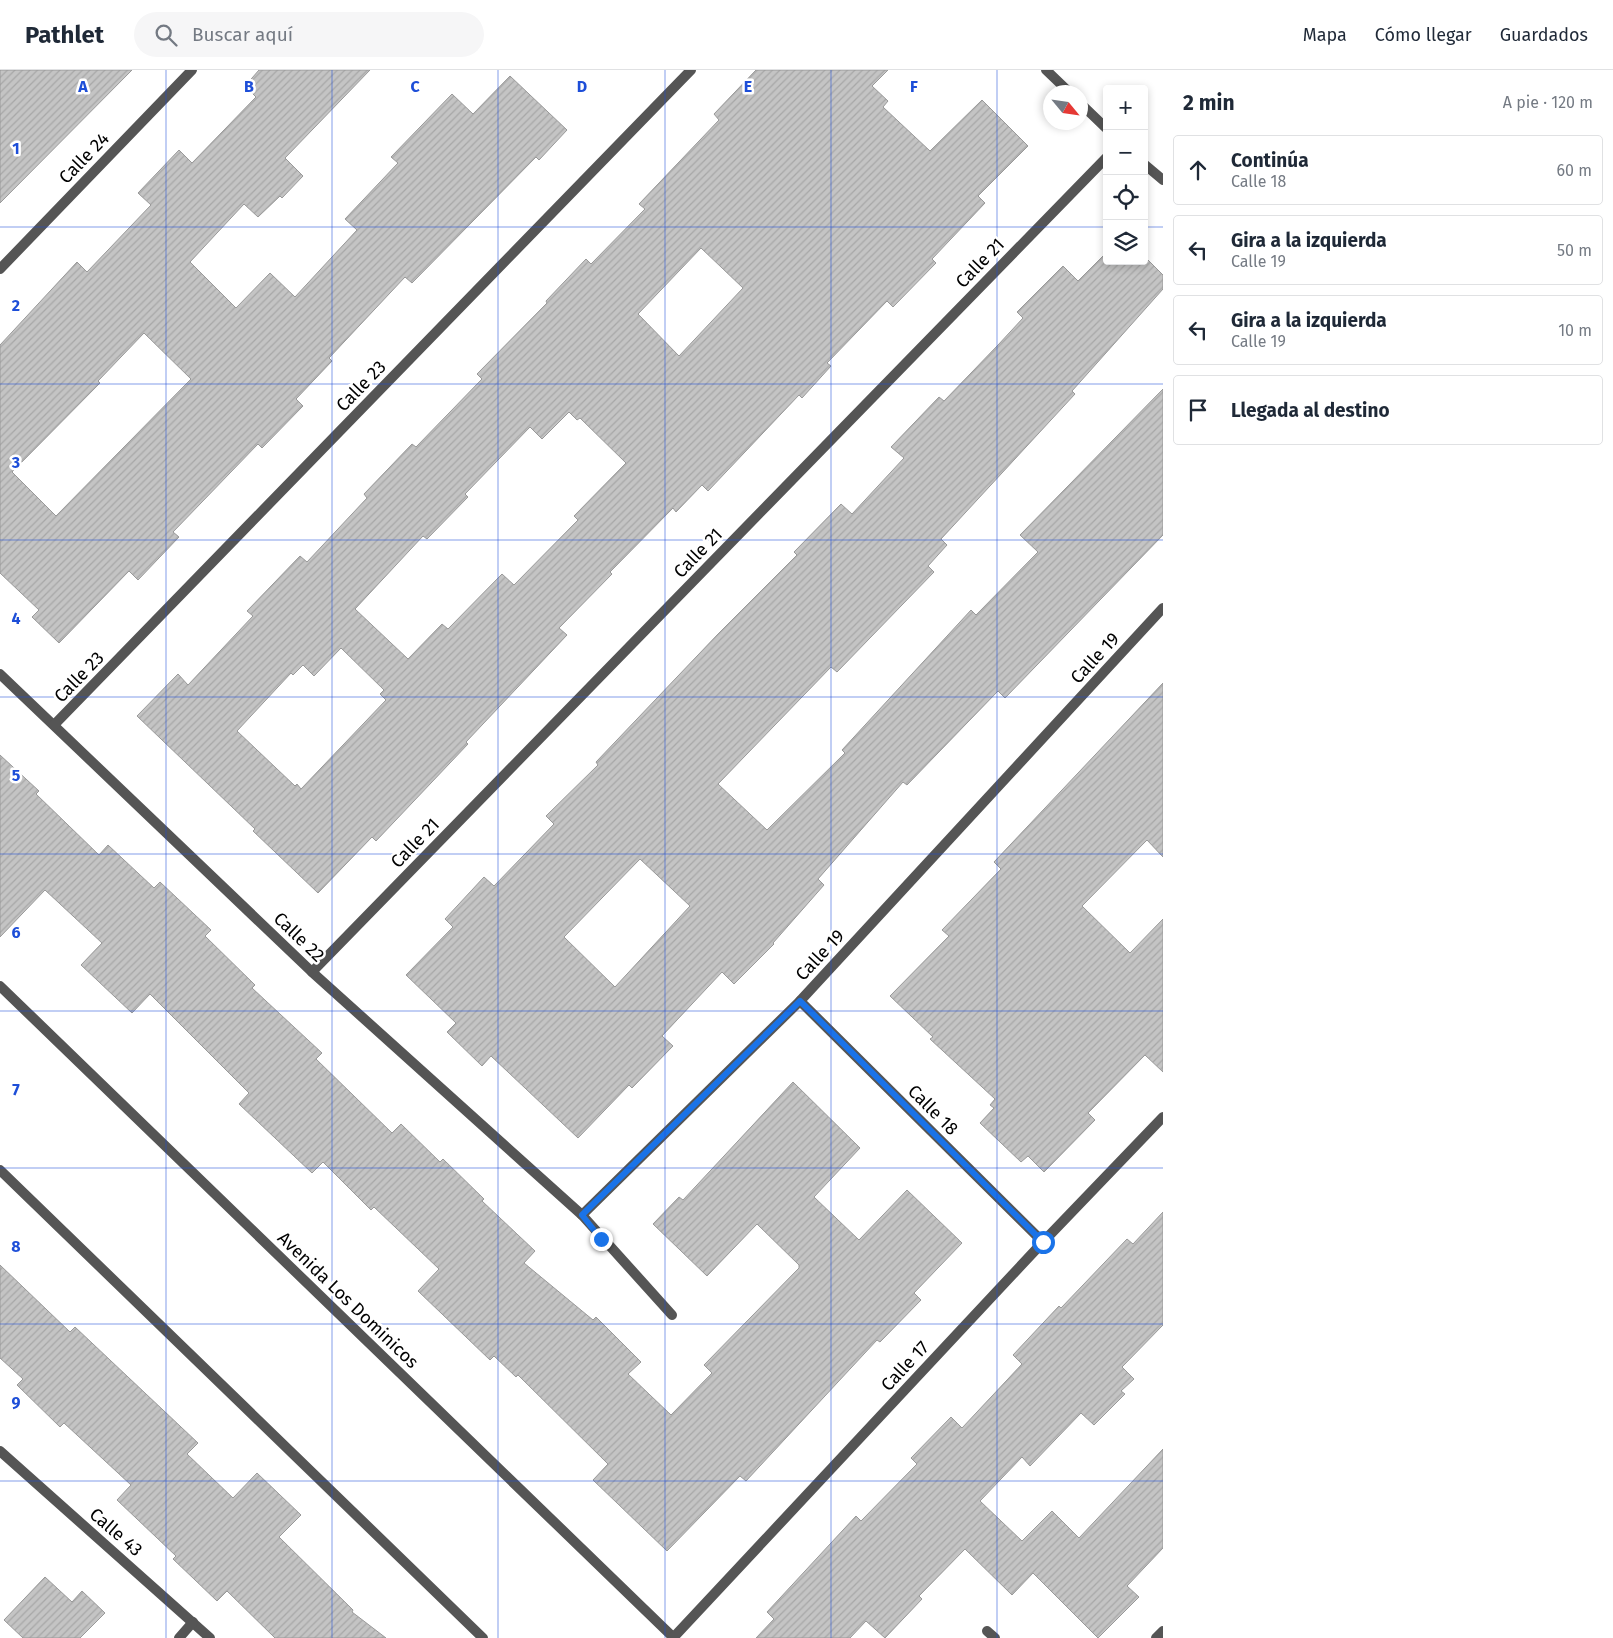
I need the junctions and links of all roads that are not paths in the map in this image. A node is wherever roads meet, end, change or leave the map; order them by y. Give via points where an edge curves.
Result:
1 (192, 70) edge
2 (692, 70) edge
3 (1046, 70) edge
4 (1062, 85) edge
5 (1088, 111) edge
6 (1103, 125) edge
7 (1103, 161) edge
8 (1148, 167) edge
9 (1163, 180) edge
10 (0, 270) edge
11 (1163, 608) edge
12 (0, 674) edge
13 (54, 725) junction
14 (312, 972) junction
15 (0, 986) edge
16 (800, 1001) junction
17 (1163, 1117) edge
18 (0, 1170) edge
19 (582, 1215) junction
20 (1043, 1242) junction
21 (672, 1315) dead end
22 (0, 1451) edge
23 (193, 1622) junction
24 (1163, 1631) edge
25 (179, 1638) edge
26 (210, 1638) edge
27 (483, 1638) edge
28 (673, 1638) edge
29 (1156, 1638) edge

1 - 10 street, Calle 24
2 - 13 street, Calle 23
3 - 4 street
5 - 6 street
7 - 14 street, Calle 21
8 - 9 street
11 - 16 street, Calle 19
12 - 13 street, Calle 22
13 - 14 street, Calle 22
14 - 19 street, Calle 22
15 - 28 street, Avenida Los Dominicos
16 - 19 street, Calle 19
16 - 20 street, Calle 18
17 - 20 street, Calle 17
18 - 27 street
19 - 21 street
20 - 28 street, Calle 17
22 - 23 street, Calle 43
23 - 25 street
23 - 26 street, Calle 43
24 - 29 street

